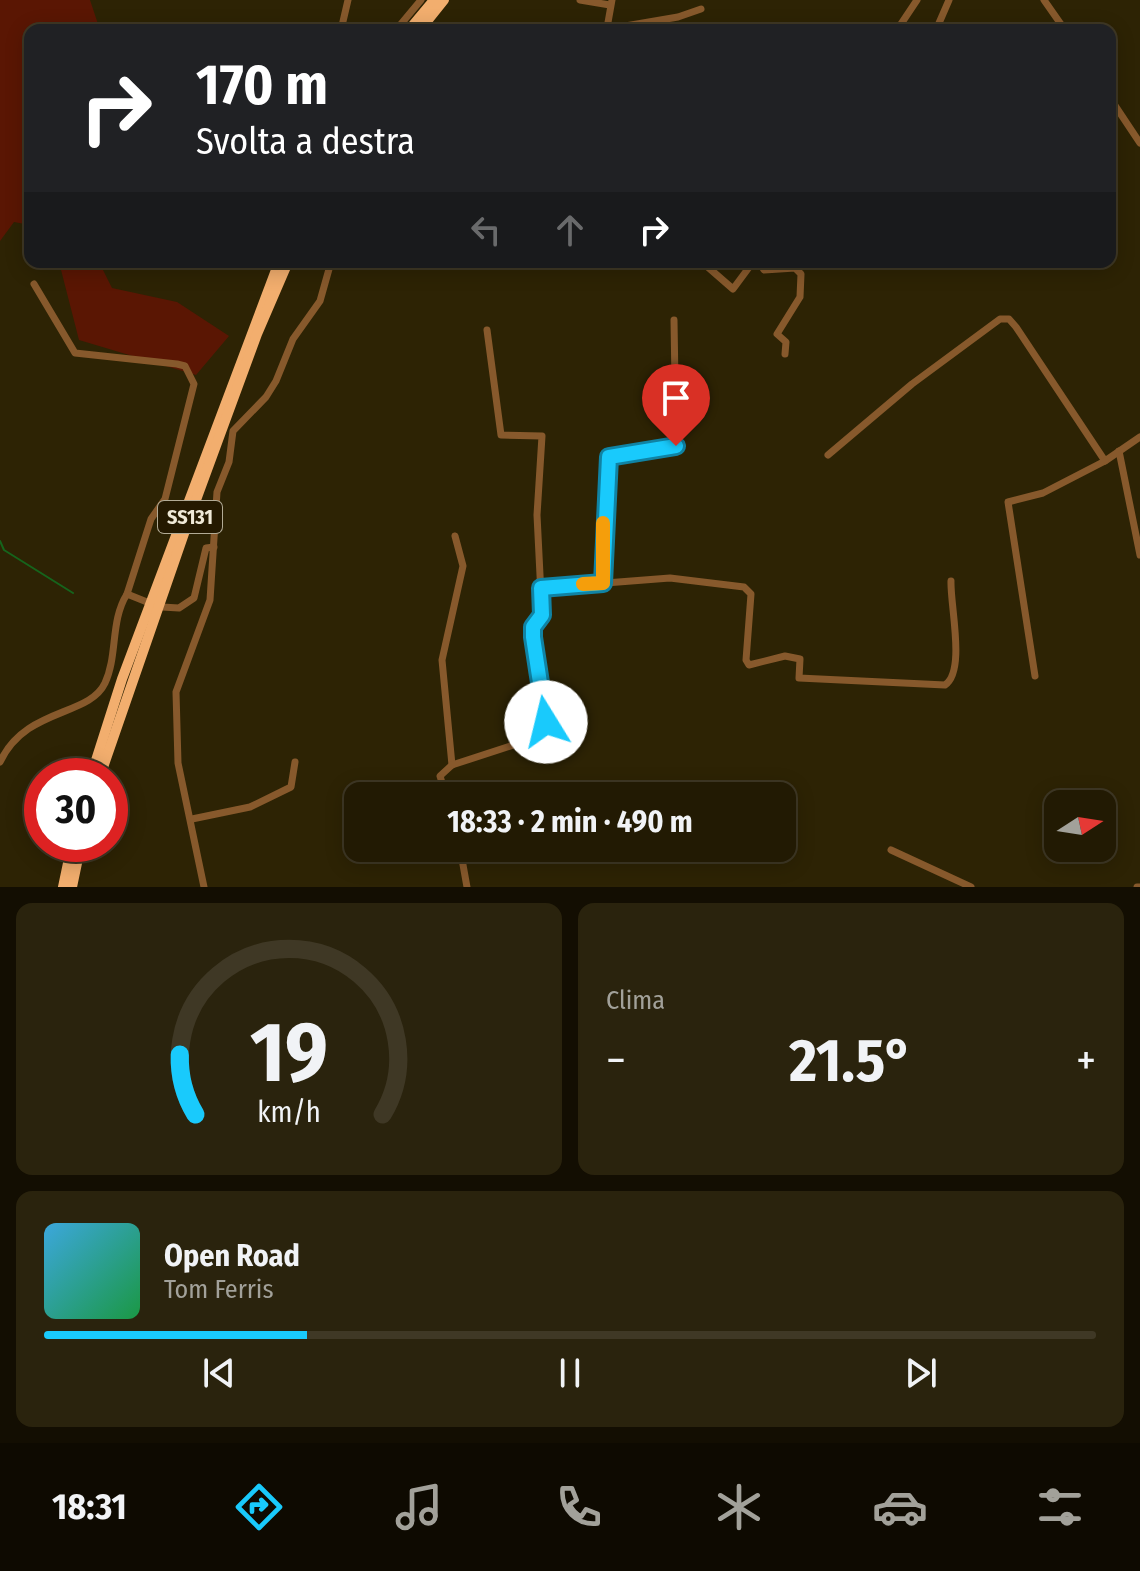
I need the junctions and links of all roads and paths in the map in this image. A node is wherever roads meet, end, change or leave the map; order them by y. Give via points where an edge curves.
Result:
1 (348, 0) edge
2 (421, 0) edge
3 (434, 0) edge
4 (444, 0) edge
5 (580, 0) edge
6 (917, 0) edge
7 (949, 0) edge
8 (1044, 0) edge
9 (611, 3) edge
10 (701, 9) dead end
11 (342, 24) edge
12 (401, 24) edge
13 (414, 24) edge
14 (425, 24) edge
15 (609, 24) edge
16 (637, 24) edge
17 (901, 24) edge
18 (939, 24) edge
19 (1061, 24) edge
20 (1116, 107) edge
21 (1140, 143) edge
22 (277, 268) edge
23 (285, 268) edge
24 (329, 268) edge
25 (709, 268) edge
26 (749, 268) edge
27 (763, 268) edge
28 (795, 268) edge
29 (795, 268) edge
30 (34, 284) dead end
31 (674, 320) dead end
32 (487, 330) dead end
33 (785, 354) dead end
34 (1140, 437) edge
35 (1119, 451) junction
36 (828, 455) dead end
37 (1105, 461) junction
38 (455, 536) dead end
39 (214, 547) junction
40 (1140, 555) edge
41 (951, 581) dead end
42 (603, 583) junction
43 (541, 588) junction
44 (127, 594) junction
45 (147, 602) dead end
46 (162, 607) dead end
47 (1035, 676) dead end
48 (97, 758) edge
49 (106, 758) edge
50 (0, 762) edge
51 (295, 762) dead end
52 (452, 765) junction
53 (442, 782) edge
54 (192, 819) junction
55 (891, 850) dead end
56 (68, 862) edge
57 (77, 862) edge
58 (463, 862) edge
59 (63, 887) edge
60 (72, 887) edge
61 (204, 887) edge
62 (467, 887) edge
63 (971, 887) edge

1 - 11 street
2 - 12 street
3 - 13 highway
4 - 14 highway
5 - 9 street
6 - 17 street
7 - 18 street
8 - 19 street
9 - 15 street
10 - 16 street
20 - 21 street
22 - 48 highway, SS131
23 - 49 highway, SS131 via 189,519
24 - 39 street via 320,301 293,339 276,381 233,431 217,492
25 - 26 street via 733,289
27 - 28 street
29 - 33 street via 801,274 800,297 777,334 786,342
30 - 44 street via 75,353 185,366 194,384 165,499 151,519
31 - 42 street via 676,446 609,457
32 - 43 street via 501,435 542,436 537,515
34 - 35 street
35 - 37 street
35 - 40 street
36 - 37 street via 912,384 1000,319 1009,319
37 - 47 street via 1043,493 1008,502
38 - 52 street via 463,566 442,660
39 - 46 street via 206,548 194,598 179,608
39 - 54 street via 206,617 176,692 178,763
41 - 42 street via 956,653 945,685 799,678 800,659 785,656 749,665 751,594 744,587 670,578
42 - 43 street
43 - 52 street via 542,615 533,637 547,734
44 - 45 street
44 - 50 street via 120,605 104,685 80,706 25,729
51 - 54 street via 291,787 250,807
52 - 53 street via 440,776
54 - 61 street
55 - 63 street
56 - 59 highway
57 - 60 highway
58 - 62 street

